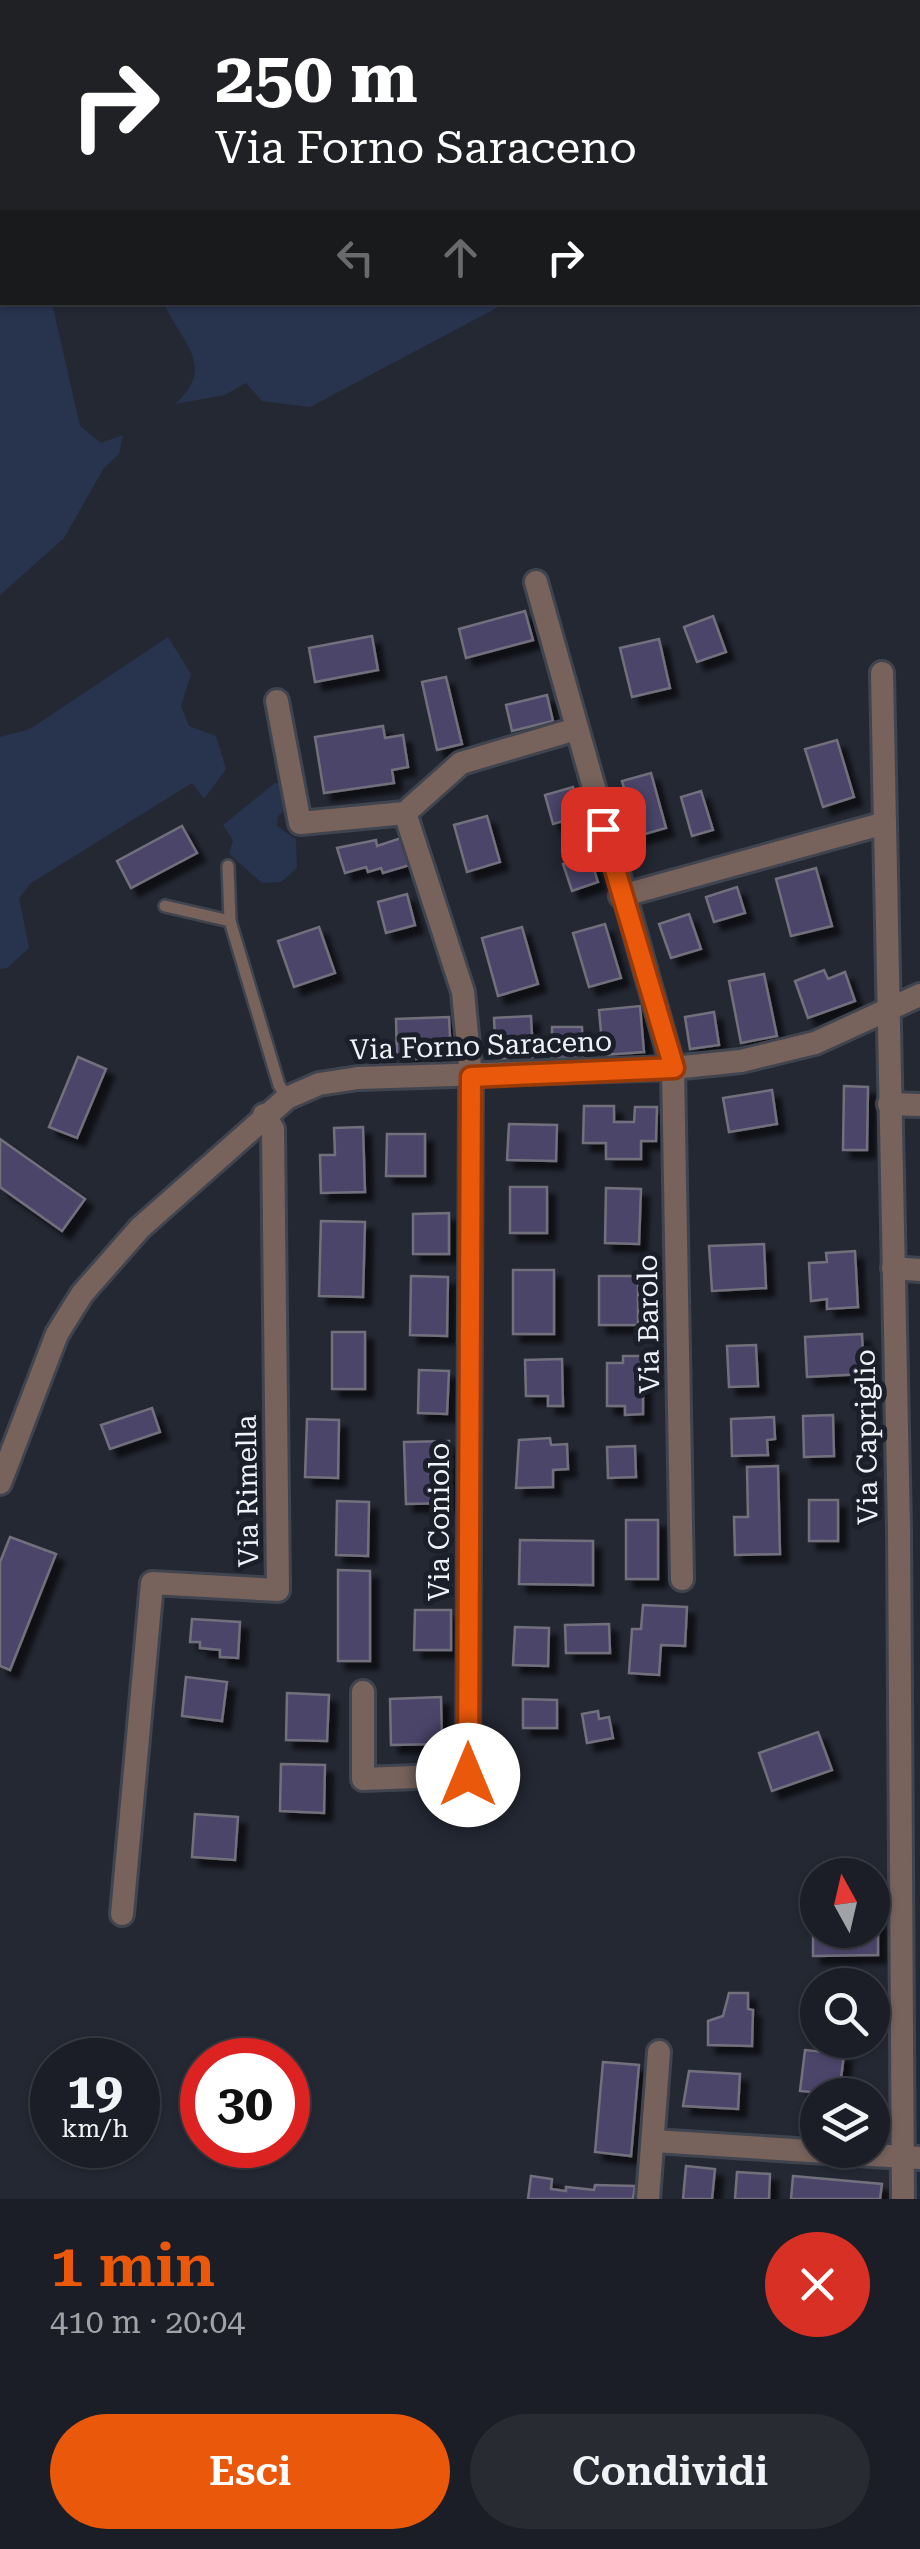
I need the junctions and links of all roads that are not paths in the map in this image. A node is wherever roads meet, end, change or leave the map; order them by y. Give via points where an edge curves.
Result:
1 (536, 582) dead end
2 (882, 673) dead end
3 (277, 701) dead end
4 (576, 729) junction
5 (405, 812) junction
6 (885, 822) junction
7 (228, 866) dead end
8 (621, 896) junction
9 (165, 906) dead end
10 (230, 921) junction
11 (920, 995) edge
12 (888, 1010) junction
13 (674, 1068) junction
14 (471, 1077) junction
15 (287, 1098) junction
16 (889, 1104) junction
17 (920, 1105) edge
18 (264, 1116) junction
19 (893, 1268) junction
20 (920, 1270) edge
21 (0, 1484) edge
22 (909, 1487) edge
23 (682, 1580) dead end
24 (364, 1692) dead end
25 (122, 1914) dead end
26 (659, 2052) dead end
27 (654, 2141) junction
28 (911, 2158) edge
29 (648, 2199) edge
30 (903, 2199) edge

1 - 4 street, Via Barolo
2 - 6 street, Via Capriglio
3 - 5 street via 300,823
4 - 5 street via 461,764
4 - 8 street, Via Barolo
5 - 14 street via 463,992
6 - 8 street
6 - 12 street, Via Capriglio
7 - 10 lane
8 - 13 street, Via Barolo
9 - 10 lane
10 - 15 lane
11 - 12 street, Via Forno Saraceno
12 - 13 street, Via Forno Saraceno via 816,1043
12 - 16 street, Via Capriglio
13 - 14 street, Via Forno Saraceno
13 - 23 street, Via Barolo
14 - 15 street, Via Forno Saraceno via 332,1080
14 - 24 street, Via Coniolo via 468,1775 363,1779
15 - 18 street, Via Forno Saraceno
16 - 17 street
16 - 19 street, Via Capriglio
18 - 21 street, Via Forno Saraceno via 140,1228 82,1294 42,1368
18 - 25 street, Via Rimella via 273,1129 278,1590 152,1583
19 - 20 street
19 - 22 street, Via Capriglio
22 - 28 street, Via Capriglio
26 - 27 street
27 - 28 street
27 - 29 street
28 - 30 street, Via Capriglio

